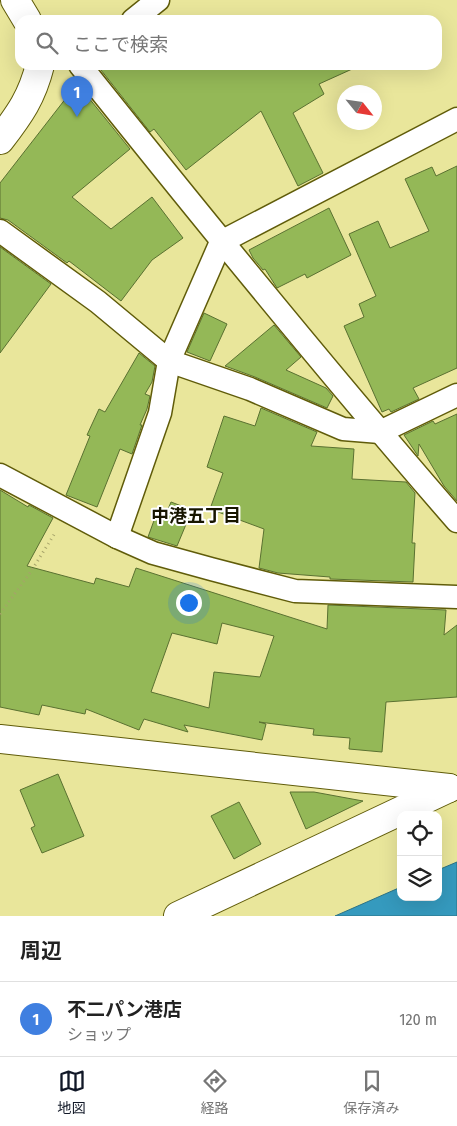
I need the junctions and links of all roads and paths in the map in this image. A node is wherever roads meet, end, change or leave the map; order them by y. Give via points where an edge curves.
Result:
1 (14, 0) edge
2 (158, 0) edge
3 (24, 15) edge
4 (139, 15) edge
5 (39, 70) edge
6 (84, 70) edge
7 (457, 119) edge
8 (0, 140) edge
9 (0, 231) edge
10 (221, 242) junction
11 (169, 361) junction
12 (457, 395) edge
13 (380, 432) junction
14 (0, 475) edge
15 (68, 511) junction
16 (457, 520) edge
17 (117, 537) junction
18 (457, 597) edge
19 (0, 614) edge
20 (0, 739) edge
21 (453, 786) edge
22 (178, 916) edge

1 - 3 street
2 - 4 street
5 - 8 street via 22,112
6 - 10 street
7 - 10 street
9 - 11 street via 98,302
10 - 11 street
10 - 13 street
11 - 13 street via 250,389 343,429
11 - 17 street via 160,414
12 - 13 street
13 - 16 street
14 - 15 street
15 - 17 street
15 - 19 path
17 - 18 street via 153,553 295,591
20 - 21 street
21 - 22 street

